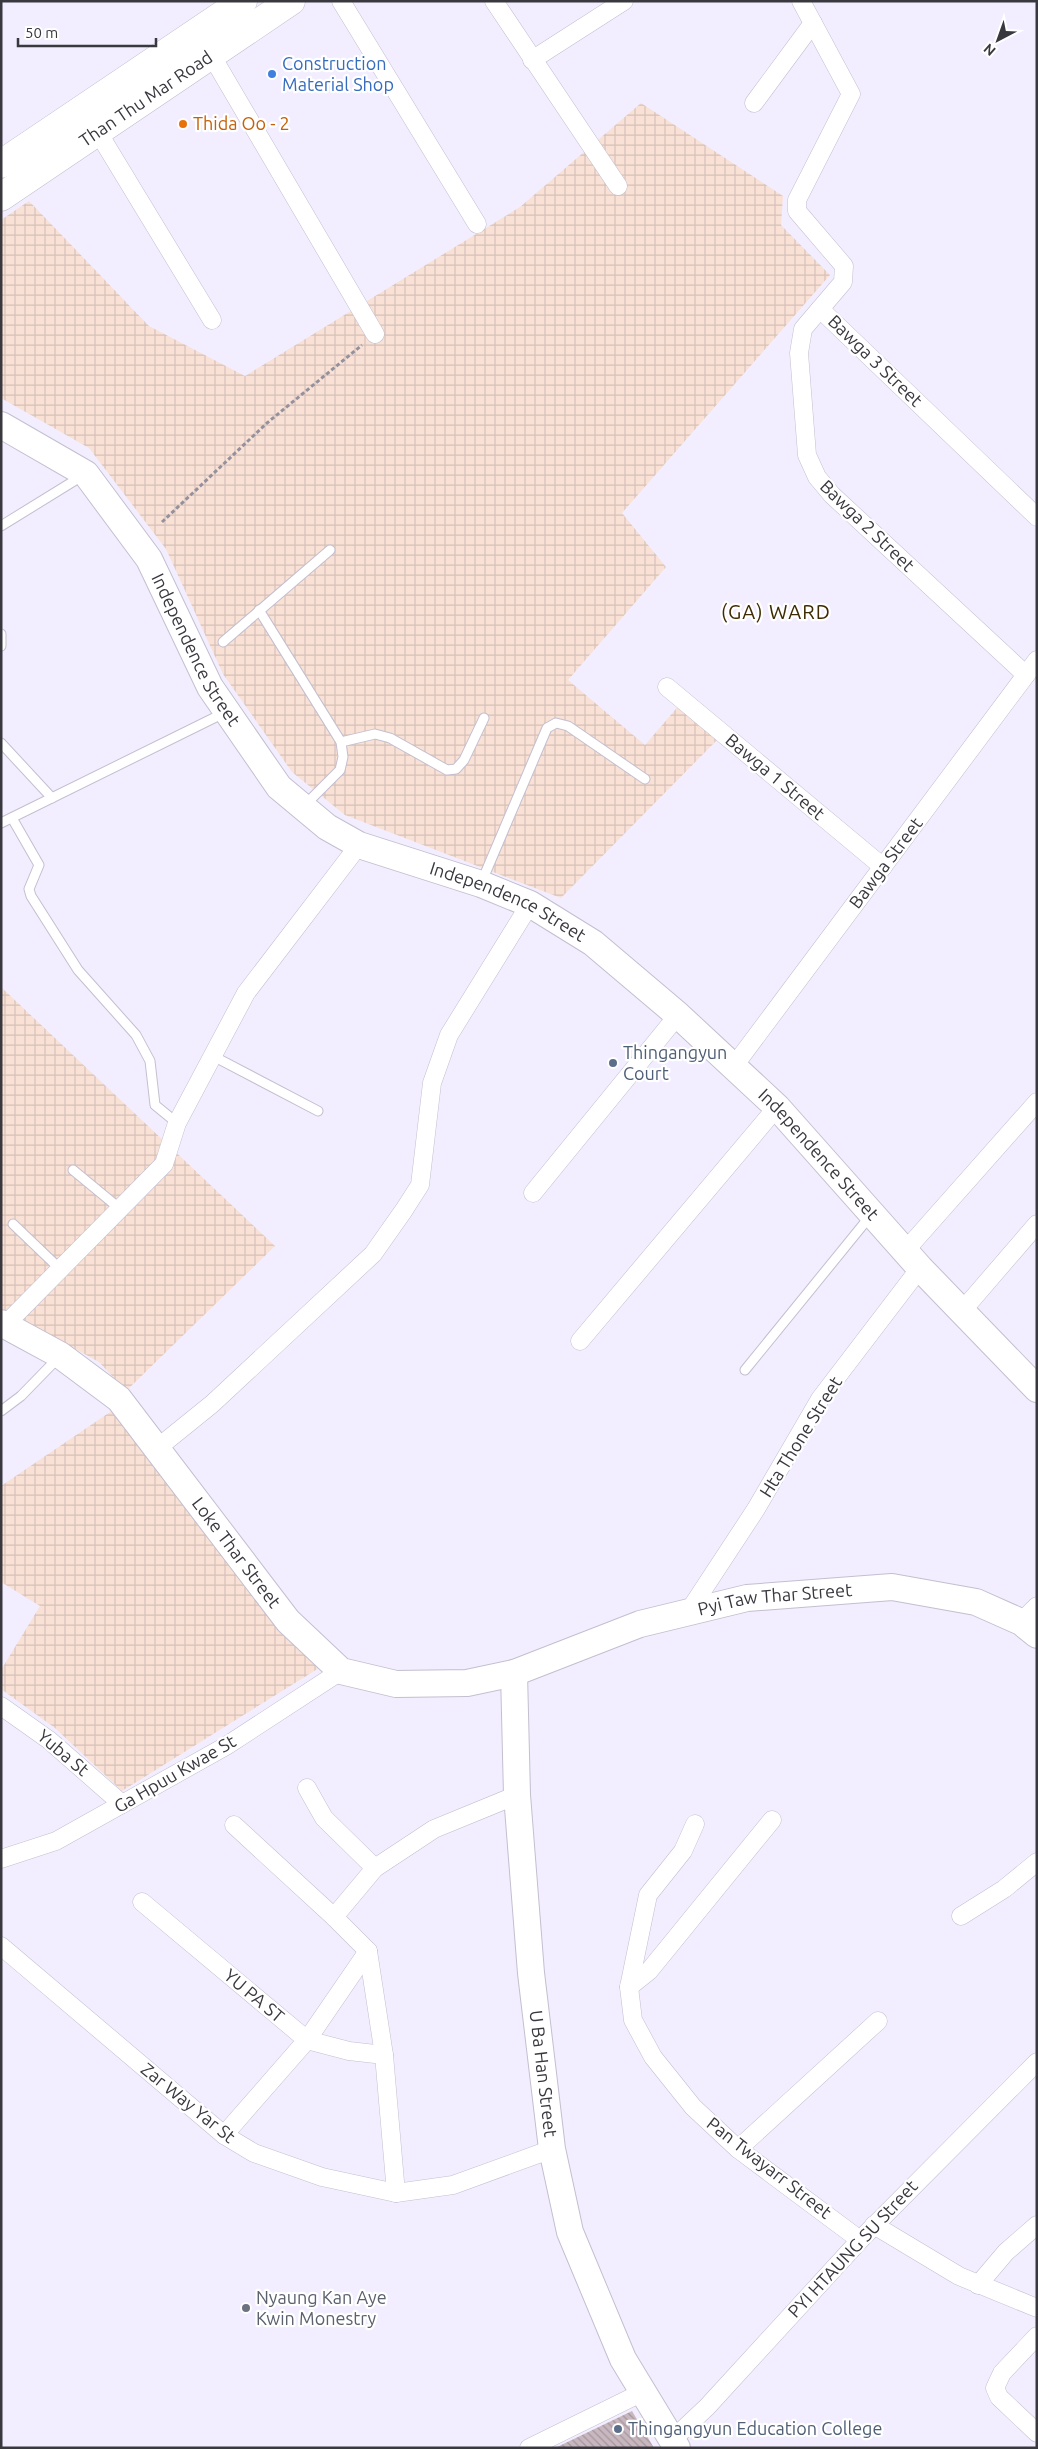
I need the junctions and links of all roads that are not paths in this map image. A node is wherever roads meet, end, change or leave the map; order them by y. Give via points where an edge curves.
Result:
1 (243, 1) edge
2 (291, 1) edge
3 (341, 1) edge
4 (494, 1) edge
5 (624, 1) edge
6 (801, 1) edge
7 (813, 23) junction
8 (198, 31) junction
9 (212, 55) junction
10 (532, 60) junction
11 (754, 103) dead end
12 (83, 108) junction
13 (98, 132) junction
14 (1, 164) edge
15 (618, 186) dead end
16 (1, 197) edge
17 (477, 224) dead end
18 (820, 309) junction
19 (212, 320) dead end
20 (375, 334) road end
21 (1, 425) edge
22 (86, 474) junction
23 (1037, 517) edge
24 (1, 526) edge
25 (330, 550) dead end
26 (259, 610) junction
27 (1, 634) edge
28 (223, 642) dead end
29 (1, 646) edge
30 (1037, 660) edge
31 (1026, 675) junction
32 (666, 687) dead end
33 (226, 711) junction
34 (484, 718) dead end
35 (341, 742) junction
36 (1, 743) edge
37 (645, 779) dead end
38 (52, 798) junction
39 (303, 807) junction
40 (12, 818) junction
41 (1, 823) edge
42 (359, 845) junction
43 (883, 868) junction
44 (481, 884) junction
45 (530, 904) junction
46 (678, 1015) junction
47 (213, 1056) junction
48 (734, 1066) junction
49 (1037, 1102) edge
50 (777, 1107) junction
51 (318, 1111) dead end
52 (177, 1123) junction
53 (73, 1170) dead end
54 (533, 1193) dead end
55 (119, 1208) junction
56 (872, 1214) junction
57 (13, 1224) dead end
58 (1037, 1224) edge
59 (912, 1259) junction
60 (60, 1269) junction
61 (962, 1311) junction
62 (3, 1324) edge
63 (580, 1340) dead end
64 (60, 1355) junction
65 (745, 1370) dead end
66 (1037, 1390) edge
67 (1, 1411) edge
68 (155, 1450) junction
69 (689, 1611) junction
70 (1031, 1621) edge
71 (341, 1671) junction
72 (514, 1673) junction
73 (1, 1706) edge
74 (307, 1788) dead end
75 (517, 1795) junction
76 (122, 1804) junction
77 (772, 1820) dead end
78 (695, 1824) dead end
79 (234, 1825) dead end
80 (1, 1859) edge
81 (1037, 1862) edge
82 (375, 1868) junction
83 (142, 1902) dead end
84 (960, 1916) dead end
85 (334, 1917) junction
86 (1, 1946) edge
87 (368, 1952) junction
88 (629, 1987) junction
89 (878, 2021) dead end
90 (307, 2040) junction
91 (384, 2055) junction
92 (1037, 2062) edge
93 (224, 2135) junction
94 (738, 2148) junction
95 (552, 2149) junction
96 (396, 2193) junction
97 (874, 2225) junction
98 (1037, 2225) edge
99 (860, 2240) junction
100 (978, 2285) junction
101 (1037, 2308) edge
102 (1037, 2336) edge
103 (643, 2392) junction
104 (1037, 2433) edge
105 (674, 2444) edge
106 (529, 2448) edge

1 - 8 main road, Than Thu Mar Road
2 - 9 main road, Than Thu Mar Road
3 - 17 street
4 - 10 street
5 - 10 street
6 - 7 street, Bawga 3 Street
7 - 11 street
7 - 18 street, Bawga 3 Street via 851,94 797,200 797,211 844,266 843,282
8 - 9 street
8 - 12 main road, Than Thu Mar Road
9 - 13 main road, Than Thu Mar Road
9 - 20 street
10 - 15 street
12 - 13 street
12 - 14 main road, Than Thu Mar Road
13 - 16 main road, Than Thu Mar Road
13 - 19 street
18 - 23 street, Bawga 3 Street
18 - 31 street, Bawga 2 Street via 803,329 799,353 807,455 817,477 832,495
21 - 22 street, Independence Street
22 - 24 lane
22 - 33 street, Independence Street via 149,559 210,687
25 - 26 lane
26 - 28 lane
26 - 35 lane
27 - 29 lane
30 - 31 street, Bawga Street
31 - 43 street, Bawga Street
32 - 43 street, Bawga 1 Street
33 - 38 lane
33 - 39 street, Independence Street via 279,787
34 - 35 lane via 464,760 456,769 447,770 390,738 375,734
35 - 39 lane via 343,757 340,770
36 - 38 lane
37 - 44 lane via 568,726 556,723 548,728
38 - 40 lane
39 - 42 street, Independence Street via 327,828
40 - 41 lane
40 - 52 lane via 39,865 29,889 31,896 78,970 136,1035 150,1061 155,1105
42 - 44 street, Independence Street
42 - 47 street via 246,993
43 - 48 street, Bawga Street
44 - 45 street, Independence Street
45 - 46 street, Independence Street via 593,943
45 - 68 street via 449,1035 432,1082 420,1185 404,1210 373,1254 212,1404
46 - 48 street, Independence Street
46 - 54 street
47 - 51 lane
47 - 52 street
48 - 50 street, Independence Street
49 - 59 street, Hta Thone Street
50 - 56 street, Independence Street
50 - 63 street
52 - 55 street via 164,1164
53 - 55 lane
55 - 60 street
56 - 59 street, Independence Street
56 - 65 lane
57 - 60 lane
58 - 61 street
59 - 61 street, Independence Street
59 - 69 street, Hta Thone Street
60 - 62 street
61 - 66 street, Independence Street
62 - 64 street, Loke Thar Street
64 - 67 lane via 21,1396
64 - 68 street, Loke Thar Street via 119,1399
68 - 71 street, Loke Thar Street via 288,1621
69 - 70 street, Pyi Taw Thar Street via 747,1598 892,1587 976,1602
69 - 72 street, Pyi Taw Thar Street via 640,1624
71 - 72 street via 396,1684 467,1683
71 - 76 street, Ga Hpuu Kwae St via 226,1746
72 - 75 street, U Ba Han Street
73 - 76 street, Yuba St via 49,1740
74 - 82 street via 324,1818
75 - 82 street via 434,1829
75 - 95 street, U Ba Han Street via 531,1973
76 - 80 street, Ga Hpuu Kwae St via 56,1841
77 - 88 street via 649,1971
78 - 88 street, Pan Twayarr Street via 683,1851 648,1895
79 - 85 street
81 - 84 street via 1004,1889
82 - 85 street
83 - 90 street, YU PA ST
85 - 87 street
86 - 93 street, Zar Way Yar St
87 - 90 street
87 - 91 street
88 - 94 street, Pan Twayarr Street via 634,2020 654,2057 693,2107
89 - 94 street
90 - 91 street, YU PA ST via 349,2051
90 - 93 street
91 - 96 street
92 - 97 street, PYI HTAUNG SU Street
93 - 96 street, Zar Way Yar St via 254,2153 322,2178
94 - 99 street, Pan Twayarr Street
95 - 96 street, Zar Way Yar St via 454,2185
95 - 103 street, U Ba Han Street via 570,2232 623,2359
97 - 99 street, PYI HTAUNG SU Street
97 - 100 street
98 - 100 street via 1006,2252
99 - 105 street, PYI HTAUNG SU Street
100 - 101 street
102 - 104 street via 1002,2373 994,2388 999,2397
103 - 105 street, U Ba Han Street
103 - 106 street

